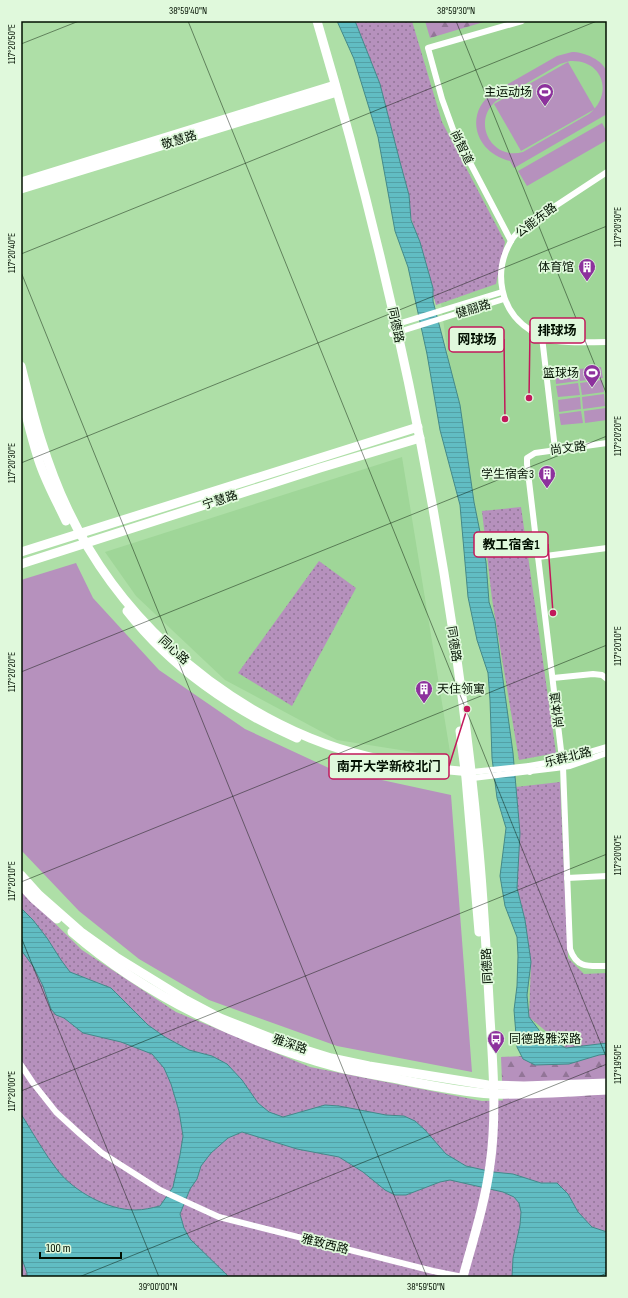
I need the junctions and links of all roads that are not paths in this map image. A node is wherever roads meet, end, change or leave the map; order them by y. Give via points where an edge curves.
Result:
1 (311, 21) edge
2 (317, 21) edge
3 (522, 21) edge
4 (334, 89) junction
5 (607, 172) edge
6 (21, 182) edge
7 (21, 189) edge
8 (511, 240) junction
9 (502, 292) junction
10 (504, 299) junction
11 (394, 329) junction
12 (542, 337) junction
13 (607, 342) edge
14 (21, 366) edge
15 (21, 394) edge
16 (415, 428) junction
17 (417, 438) junction
18 (607, 443) edge
19 (555, 449) junction
20 (530, 455) joint
21 (77, 534) junction
22 (83, 544) junction
23 (607, 548) edge
24 (21, 552) edge
25 (538, 557) junction
26 (21, 564) edge
27 (553, 678) junction
28 (607, 679) edge
29 (607, 747) edge
30 (607, 753) edge
31 (563, 763) junction
32 (469, 775) junction
33 (21, 875) edge
34 (607, 876) edge
35 (567, 878) junction
36 (21, 886) edge
37 (607, 966) edge
38 (21, 1065) edge
39 (607, 1083) edge
40 (508, 1090) junction
41 (607, 1090) edge
42 (491, 1091) junction
43 (490, 1106) junction
44 (459, 1277) edge

1 - 4 main road, 同德路
2 - 4 main road, 同德路
3 - 8 street, 尚智道 via 428,48 454,132
4 - 6 main road, 敬慧路
4 - 7 main road, 敬慧路
4 - 11 main road, 同德路
5 - 8 street, 公能东路 via 525,226
8 - 9 street, 公能东路 via 503,261
9 - 10 street, 公能东路
9 - 11 street, 健翮路 via 415,319
10 - 11 street, 健翮路 via 416,326
10 - 12 street, 公能东路 via 515,318
11 - 16 main road, 同德路
12 - 13 street, 公能东路 via 558,341
12 - 19 street
14 - 21 main road, 同心路 via 45,453
15 - 21 main road, 同心路 via 40,465 53,495
16 - 17 main road, 同德路
16 - 21 main road, 宁慧路
17 - 22 main road, 宁慧路
17 - 32 main road, 同德路
18 - 19 street, 尚文路
19 - 20 street, 尚文路
20 - 25 street, 尚体道 via 527,464
21 - 22 main road, 同心路
21 - 24 main road, 宁慧路
22 - 26 main road, 宁慧路
22 - 32 main road, 同心路 via 107,586 139,626 184,670 245,712 292,736 372,764 414,773
23 - 25 street
25 - 27 street, 尚体道
27 - 28 street via 599,674
27 - 31 street, 尚体道
29 - 31 street, 乐群北路
30 - 31 street, 乐群北路
31 - 32 street, 乐群北路 via 518,771
31 - 35 street, 尚体道
32 - 42 main road, 同德路
33 - 42 main road, 雅深路 via 39,895 81,932 152,980 220,1018 286,1044 332,1058
34 - 35 street
35 - 37 street, 尚体道 via 572,955 580,964
36 - 42 main road, 雅深路 via 88,946 134,979 178,1005 232,1030 274,1048 341,1068 439,1087
38 - 44 street, 雅致西路 via 56,1112 102,1153 160,1190 190,1205 219,1217 252,1226
39 - 40 main road
40 - 41 main road
40 - 42 main road
40 - 43 main road
42 - 43 main road, 同德路
43 - 44 main road, 同德路 via 488,1162 483,1193

